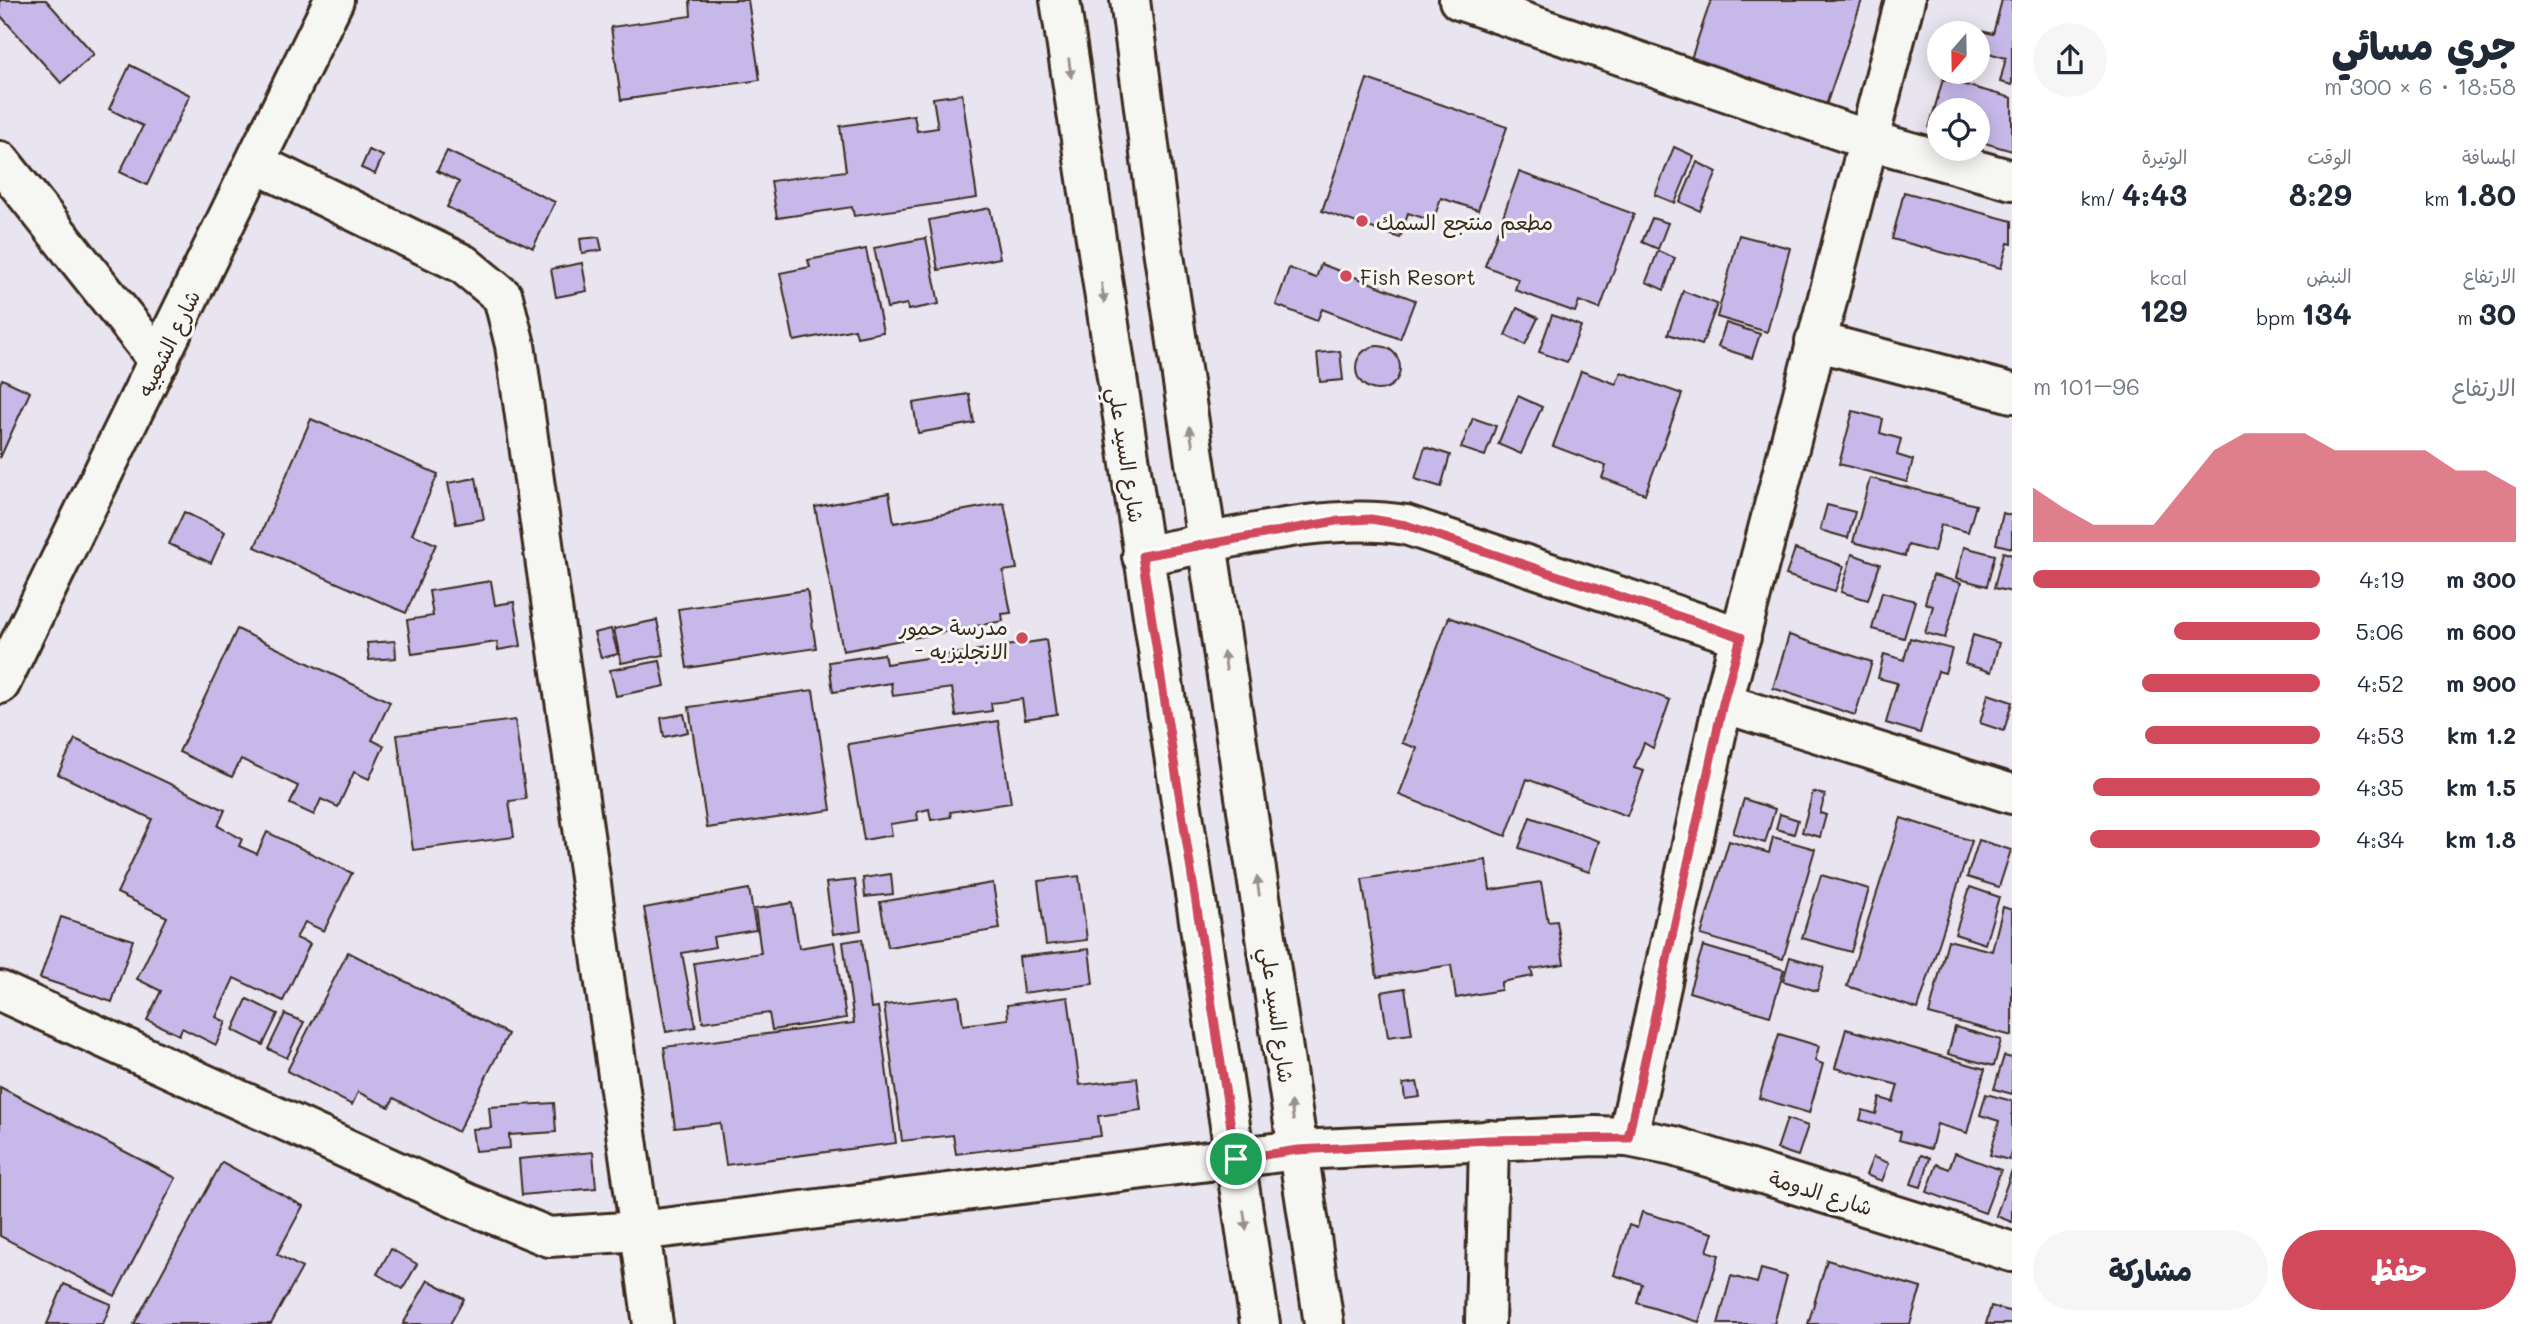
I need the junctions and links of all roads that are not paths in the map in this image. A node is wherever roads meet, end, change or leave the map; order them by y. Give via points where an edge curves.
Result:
1 (334, 0) edge
2 (1060, 0) edge
3 (1130, 0) edge
4 (1460, 0) edge
5 (1905, 0) edge
6 (1868, 140) junction
7 (0, 161) edge
8 (255, 163) junction
9 (2012, 180) edge
10 (1815, 341) junction
11 (159, 361) junction
12 (2012, 393) edge
13 (1208, 544) junction
14 (1142, 556) junction
15 (1741, 637) junction
16 (0, 684) edge
17 (1723, 703) junction
18 (2012, 794) edge
19 (0, 991) edge
20 (1628, 1138) junction
21 (1489, 1140) junction
22 (1298, 1150) junction
23 (1236, 1159) junction
24 (639, 1231) junction
25 (2012, 1252) edge
26 (653, 1324) edge
27 (1260, 1324) edge
28 (1324, 1324) edge
29 (1485, 1324) edge

1 - 8 street, شارع الشعبيه
2 -> 14 street, شارع السيد علي
13 -> 3 street, شارع السيد علي
4 - 6 street
5 - 6 street
6 - 9 street
6 - 10 street
7 - 11 street
8 - 11 street, شارع الشعبيه
8 - 24 street via 463,264 502,298 515,345
10 - 12 street
10 - 15 street
11 - 16 street, شارع الشعبيه
13 - 14 street
13 - 15 street via 1336,521 1371,519 1406,525
22 -> 13 street, شارع السيد علي
14 - 23 street, شارع السيد علي
15 - 17 street
17 - 18 street
17 - 20 street
19 - 24 street, شارع الدومة via 549,1237
20 - 21 street, شارع الدومة
20 - 25 street, شارع الدومة via 1673,1146
21 - 22 street, شارع الدومة
21 - 29 street
22 - 23 street, شارع الدومة
22 - 28 street, شارع السيد علي
23 - 24 street, شارع الدومة
23 -> 27 street, شارع السيد علي
24 - 26 street

